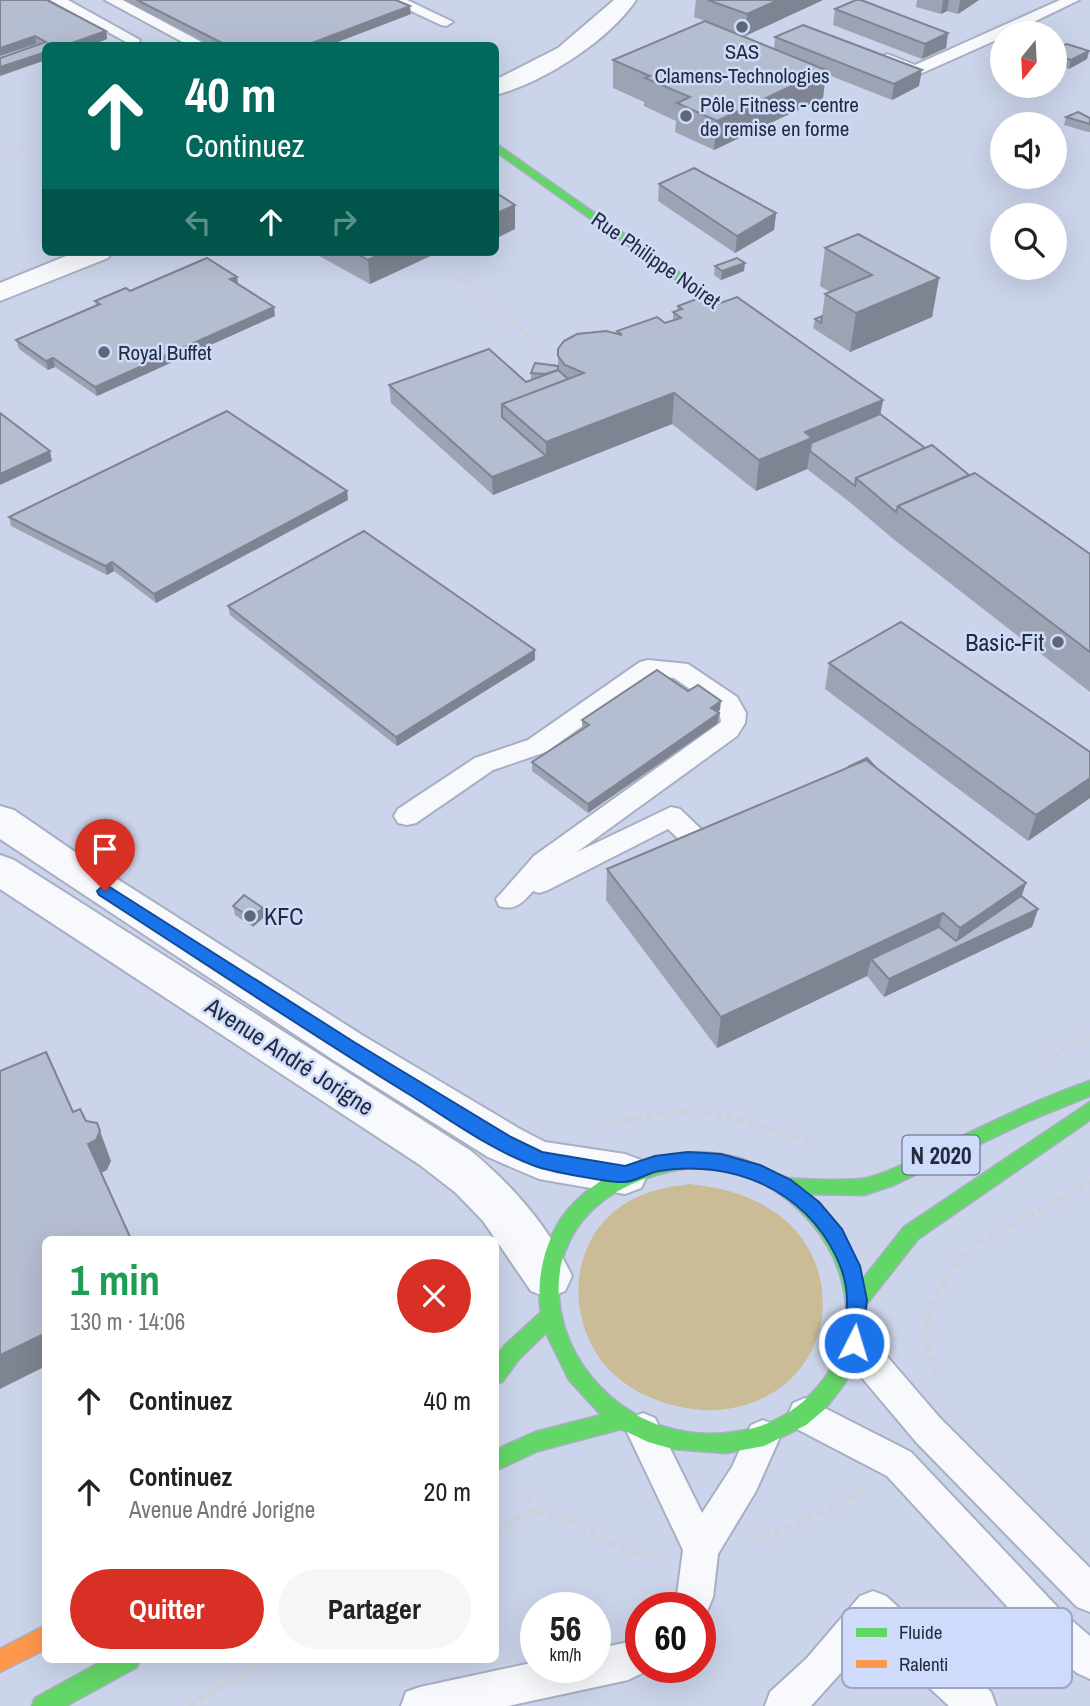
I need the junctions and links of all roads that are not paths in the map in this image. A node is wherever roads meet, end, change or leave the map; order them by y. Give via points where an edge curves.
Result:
1 (57, 0) edge
2 (112, 0) edge
3 (395, 0) edge
4 (626, 0) edge
5 (1072, 0) edge
6 (446, 22) dead end
7 (133, 40) dead end
8 (194, 42) edge
9 (870, 52) edge
10 (499, 86) edge
11 (499, 149) edge
12 (89, 256) edge
13 (0, 293) edge
14 (777, 346) edge
15 (0, 800) edge
16 (407, 816) dead end
17 (0, 820) edge
18 (740, 828) edge
19 (0, 870) edge
20 (1090, 1088) edge
21 (1090, 1110) edge
22 (625, 1174) junction
23 (784, 1186) junction
24 (548, 1276) junction
25 (858, 1300) junction
26 (549, 1317) junction
27 (854, 1343) junction
28 (499, 1370) edge
29 (805, 1415) junction
30 (632, 1424) junction
31 (763, 1437) junction
32 (499, 1459) edge
33 (701, 1549) junction
34 (696, 1592) edge
35 (1090, 1594) edge
36 (1033, 1608) edge
37 (42, 1638) edge
38 (842, 1645) edge
39 (1072, 1645) edge
40 (1090, 1660) edge
41 (0, 1661) edge
42 (625, 1662) edge
43 (122, 1663) edge
44 (958, 1688) edge
45 (43, 1706) edge
46 (420, 1706) edge
47 (784, 1706) edge
48 (977, 1706) edge

1 - 7 lane
2 - 8 lane
3 - 6 lane
4 - 10 street via 590,37 549,65
5 - 9 lane via 915,71
11 - 14 main road, Rue Philippe Noiret
12 - 13 street
15 - 17 street
16 - 18 lane via 484,764 537,746 648,668 661,667 680,670 728,704 734,713 733,723 543,863 509,899 671,817 701,844
17 - 22 street, Avenue André Jorigne via 337,1040 505,1143 539,1160
19 - 24 street, Avenue André Jorigne via 465,1171 520,1230
20 - 23 main road, N 2020 via 874,1184
21 - 25 main road, N 2020 via 911,1233
22 - 23 main road via 655,1164 721,1162
22 - 24 main road via 596,1192 573,1216 557,1244
23 - 25 main road via 812,1208 835,1235 850,1266
24 - 26 main road
25 - 27 main road
26 - 28 main road
26 - 30 main road via 562,1355 587,1390
27 - 29 main road via 836,1383
27 - 35 lane via 928,1430
29 - 31 main road
29 - 36 lane via 899,1464
30 - 31 main road via 683,1442 724,1444
30 - 32 main road via 535,1442
30 - 33 lane
31 - 33 lane via 744,1479
33 - 34 lane
37 - 41 main road
38 - 47 lane
39 - 40 lane
42 - 46 lane
43 - 45 main road
44 - 48 lane

